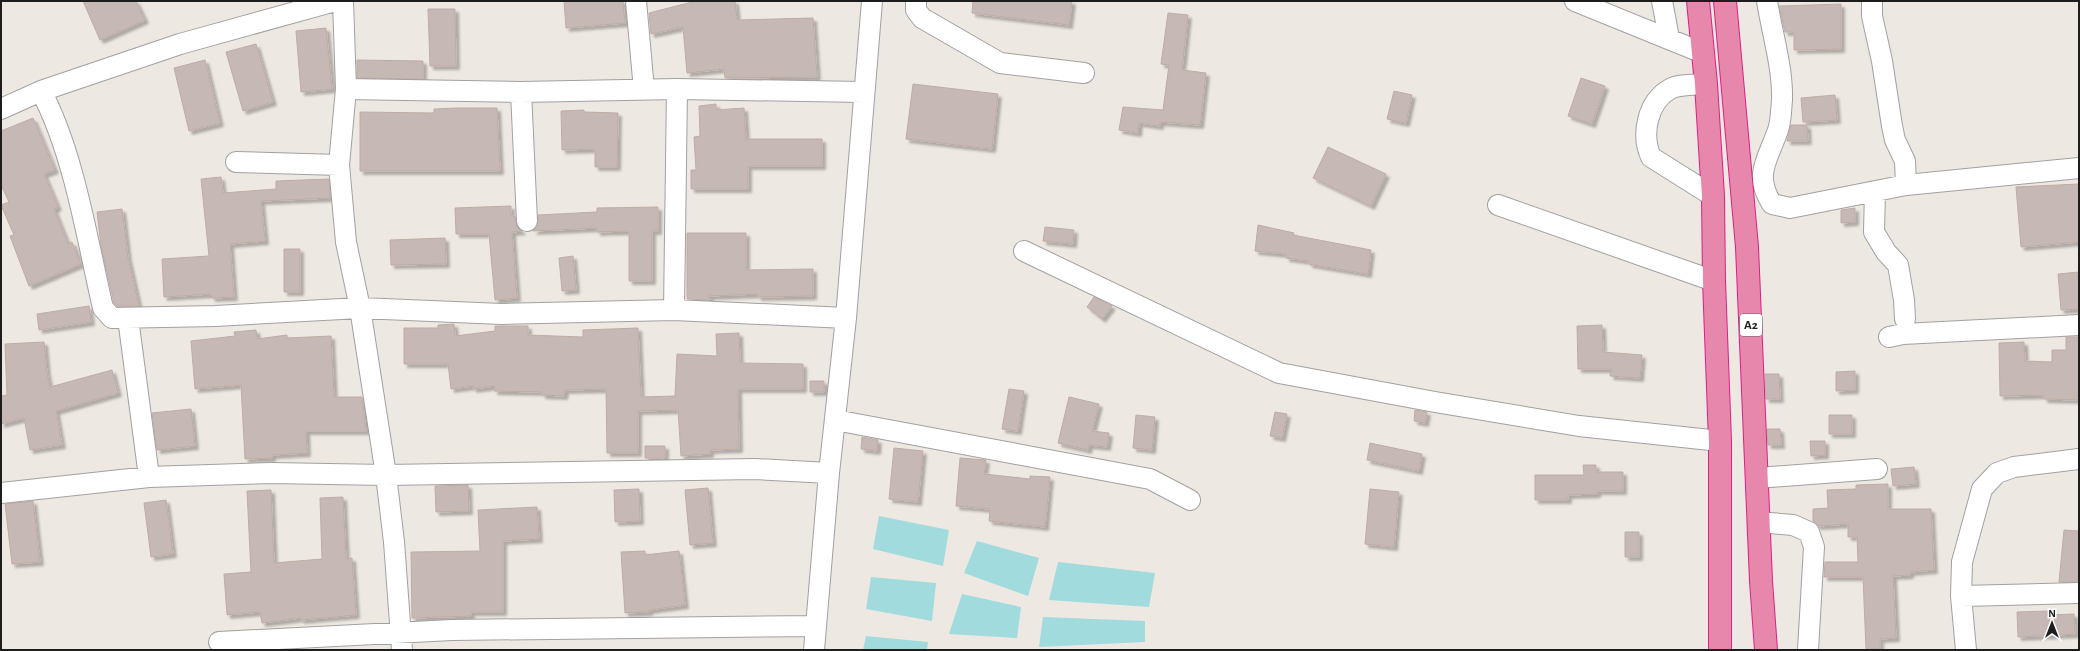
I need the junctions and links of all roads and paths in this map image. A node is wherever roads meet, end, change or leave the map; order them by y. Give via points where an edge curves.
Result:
1 (335, 1) edge
2 (343, 1) edge
3 (636, 1) edge
4 (872, 1) edge
5 (916, 1) edge
6 (1575, 1) edge
7 (1662, 1) edge
8 (1698, 1) edge
9 (1725, 1) edge
10 (1768, 1) edge
11 (1872, 1) edge
12 (1668, 38) junction
13 (1703, 52) junction
14 (1084, 73) dead end
15 (1706, 84) junction
16 (346, 89) junction
17 (677, 89) junction
18 (644, 90) junction
19 (41, 91) junction
20 (521, 92) junction
21 (863, 92) junction
22 (1, 109) edge
23 (236, 162) dead end
24 (339, 165) junction
25 (2079, 168) edge
26 (1906, 185) junction
27 (1875, 191) junction
28 (1713, 196) junction
29 (1498, 205) dead end
30 (527, 221) dead end
31 (1024, 251) dead end
32 (1714, 280) junction
33 (360, 308) junction
34 (674, 310) junction
35 (128, 318) junction
36 (846, 318) junction
37 (1905, 319) dead end
38 (2079, 325) edge
39 (1889, 338) dead end
40 (835, 420) junction
41 (1720, 441) junction
42 (2079, 459) edge
43 (1877, 469) dead end
44 (829, 473) junction
45 (386, 475) junction
46 (149, 477) junction
47 (1758, 478) junction
48 (2, 489) edge
49 (1190, 500) dead end
50 (1758, 522) junction
51 (2079, 593) edge
52 (1961, 596) junction
53 (816, 626) junction
54 (220, 642) dead end
55 (401, 642) edge
56 (814, 650) edge
57 (1720, 650) edge
58 (1766, 650) edge
59 (1808, 650) edge
60 (1966, 650) edge

1 - 19 street via 180,44
2 - 16 street
3 - 18 street
4 - 21 street
5 - 14 street via 916,10 922,18 1000,63
6 - 12 street
7 - 12 street
8 - 13 highway
9 - 47 highway, A2 via 1747,247
10 - 27 street via 1782,99 1778,130 1763,168 1764,192 1772,204 1790,208
11 - 26 street via 1872,16 1893,130 1905,161
12 - 13 street
13 - 15 highway
15 - 28 highway
15 - 28 street via 1671,89 1658,99 1649,115 1646,130 1651,158
16 - 20 street
16 - 24 street
17 - 18 street
17 - 21 street
17 - 34 street
18 - 20 street
19 - 22 street
19 - 35 street via 52,112 69,161 102,308 112,318
20 - 30 street
21 - 36 street
23 - 24 street
24 - 33 street via 346,242
25 - 26 street
26 - 27 street
27 - 37 street via 1874,232 1886,252 1898,265
28 - 32 highway
29 - 32 street
31 - 41 street via 1279,373 1579,426
32 - 41 highway
33 - 34 street via 502,314
33 - 35 street
33 - 45 street
34 - 36 street
35 - 46 street
36 - 40 street
38 - 39 street via 1903,334
40 - 44 street
40 - 49 street via 1150,479
41 - 57 highway
42 - 52 street via 2014,467 1997,473 1982,490 1962,562
43 - 47 street
44 - 45 street via 755,469
44 - 53 street
45 - 46 street via 271,473
45 - 55 street
46 - 48 street
47 - 50 highway, A2
50 - 58 highway, A2
50 - 59 street via 1793,525 1808,532 1814,547
51 - 52 street
52 - 60 street
53 - 55 street via 460,630
53 - 56 street
54 - 55 street

